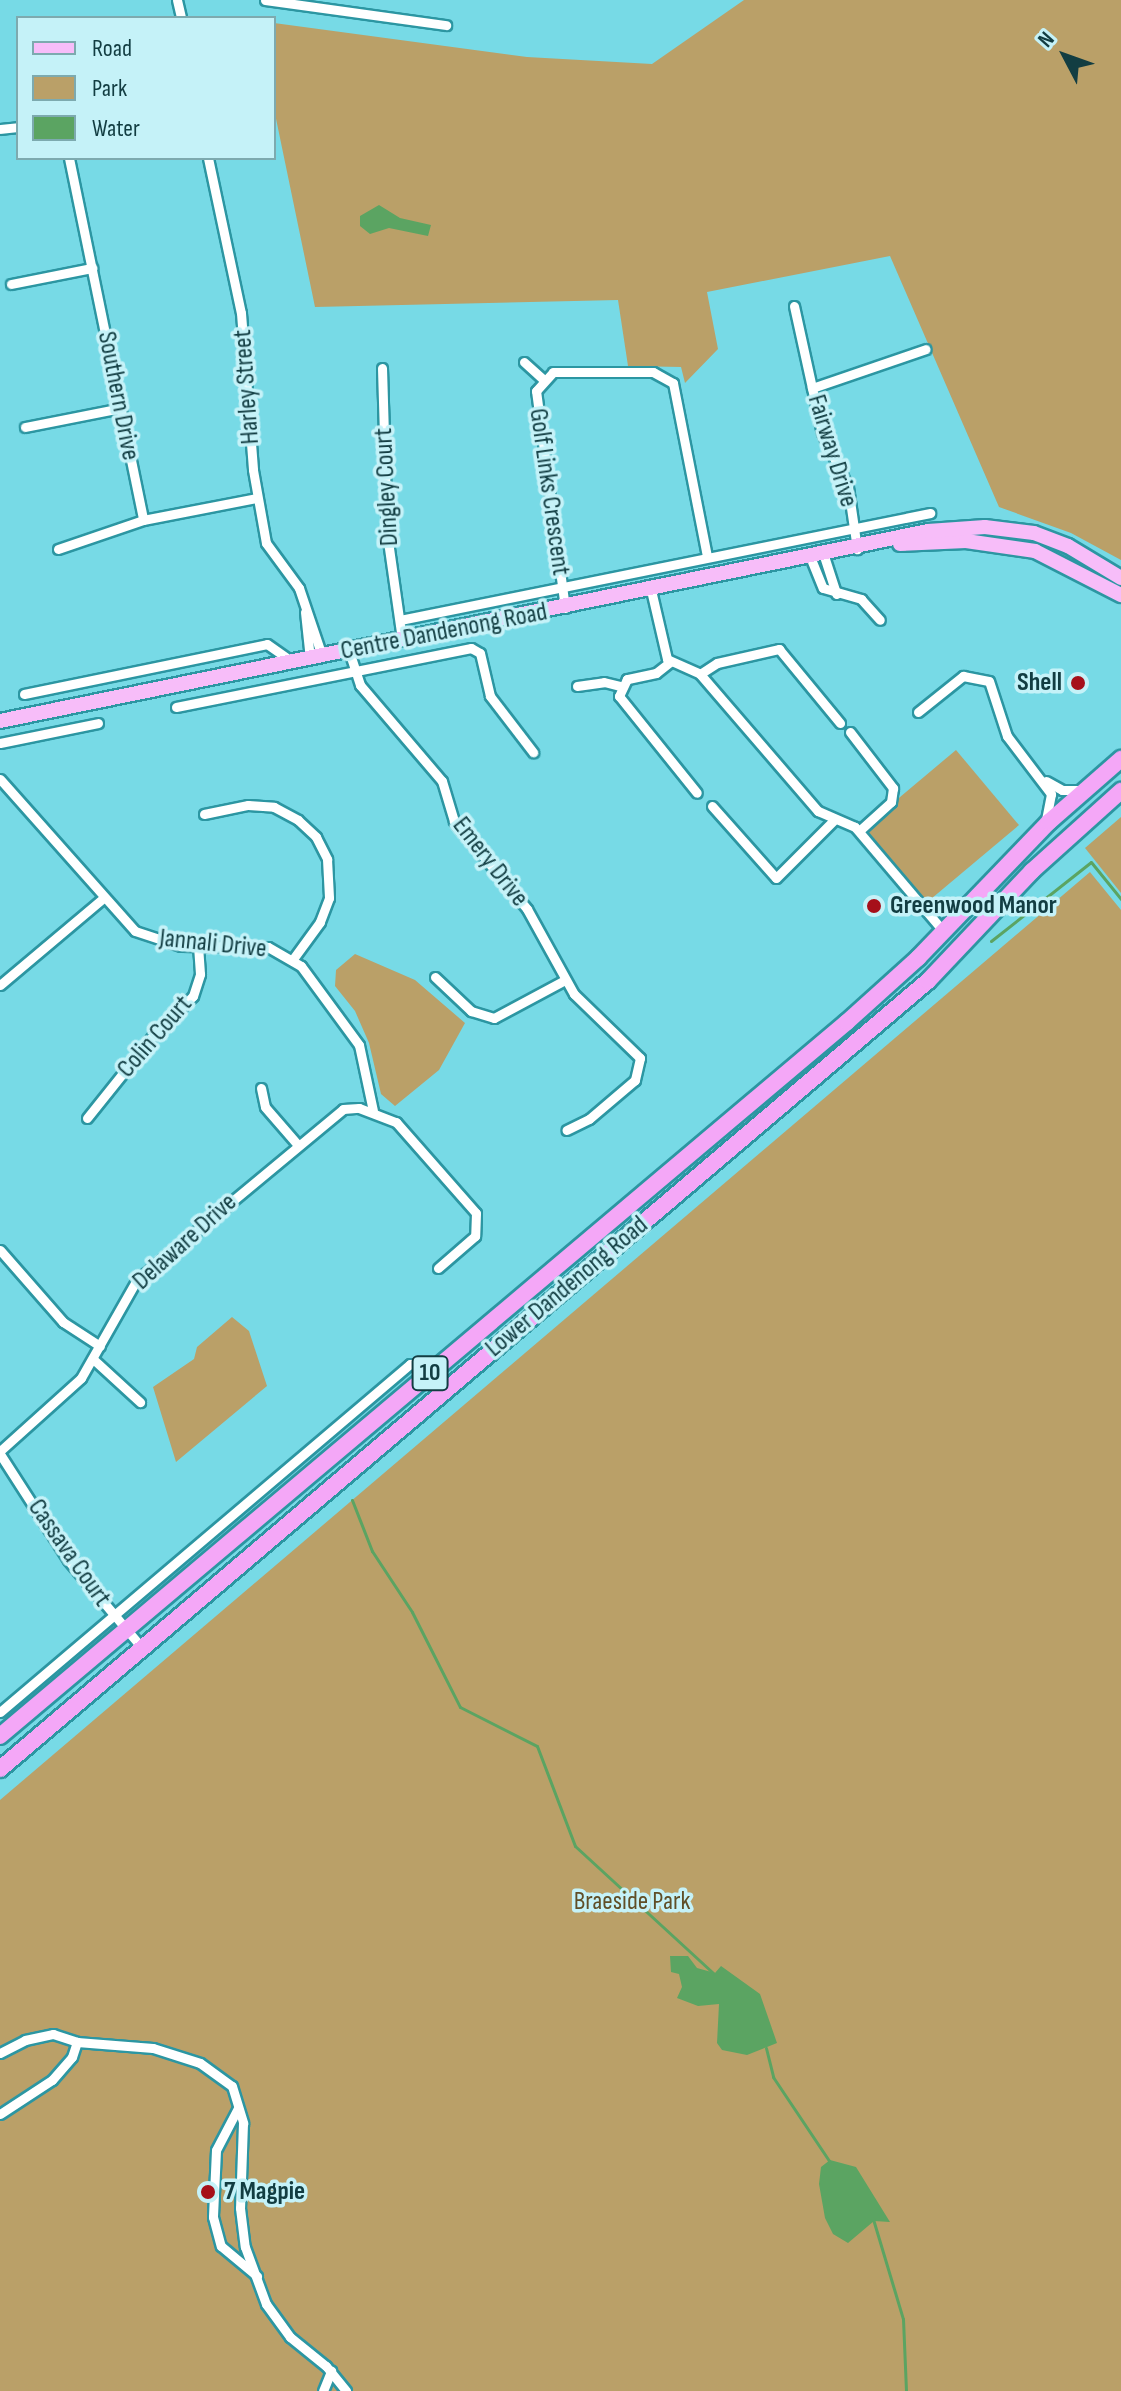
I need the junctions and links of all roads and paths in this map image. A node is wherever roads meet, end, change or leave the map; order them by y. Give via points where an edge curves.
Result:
1 (265, 0) edge
2 (352, 0) edge
3 (351, 12) junction
4 (446, 25) dead end
5 (69, 160) edge
6 (208, 160) edge
7 (92, 268) junction
8 (11, 284) dead end
9 (794, 306) dead end
10 (926, 349) dead end
11 (524, 362) dead end
12 (382, 368) dead end
13 (542, 378) junction
14 (812, 388) junction
15 (121, 408) junction
16 (25, 427) dead end
17 (256, 498) junction
18 (930, 513) dead end
19 (143, 520) junction
20 (854, 529) junction
21 (888, 543) junction
22 (58, 549) dead end
23 (857, 550) junction
24 (707, 557) junction
25 (818, 557) junction
26 (1121, 578) edge
27 (562, 586) junction
28 (651, 590) junction
29 (1121, 595) edge
30 (565, 608) junction
31 (404, 619) junction
32 (880, 620) dead end
33 (409, 638) junction
34 (349, 651) junction
35 (316, 657) junction
36 (293, 662) junction
37 (670, 662) junction
38 (354, 672) junction
39 (700, 674) junction
40 (577, 686) dead end
41 (620, 686) junction
42 (45, 690) junction
43 (24, 694) dead end
44 (176, 707) dead end
45 (49, 711) junction
46 (918, 712) dead end
47 (0, 721) edge
48 (98, 723) dead end
49 (840, 723) dead end
50 (850, 732) dead end
51 (0, 743) edge
52 (533, 752) dead end
53 (1121, 759) edge
54 (1, 778) edge
55 (1043, 779) junction
56 (1085, 790) junction
57 (1121, 791) edge
58 (697, 793) dead end
59 (712, 806) dead end
60 (204, 814) dead end
61 (834, 820) junction
62 (1044, 827) junction
63 (859, 831) junction
64 (102, 899) junction
65 (944, 932) junction
66 (198, 946) junction
67 (293, 959) junction
68 (435, 977) dead end
69 (565, 980) junction
70 (0, 985) edge
71 (261, 1088) dead end
72 (368, 1110) junction
73 (87, 1118) dead end
74 (566, 1130) dead end
75 (297, 1144) junction
76 (0, 1250) edge
77 (438, 1268) dead end
78 (100, 1346) junction
79 (93, 1359) junction
80 (437, 1367) junction
81 (140, 1402) dead end
82 (0, 1453) edge
83 (113, 1615) junction
84 (126, 1630) junction
85 (142, 1648) junction
86 (0, 1712) edge
87 (0, 1736) edge
88 (0, 1769) edge
89 (77, 2042) junction
90 (0, 2053) edge
91 (238, 2108) junction
92 (0, 2114) edge
93 (257, 2276) junction
94 (331, 2371) junction
95 (323, 2391) edge
96 (346, 2391) edge

1 - 3 street
2 - 3 street
3 - 4 street
5 - 7 street, Southern Drive
6 - 17 street, Harley Street via 241,313
7 - 8 street
7 - 15 street, Southern Drive
9 - 14 street, Fairway Drive
10 - 14 street
11 - 13 street, Golf Links Crescent
12 - 31 street, Dingley Court via 387,534
13 - 24 street, Golf Links Crescent via 558,372 653,372 673,383
13 - 27 street, Golf Links Crescent via 536,391
14 - 20 street, Fairway Drive via 822,433 848,487
15 - 16 street
15 - 19 street, Southern Drive
17 - 19 street
17 - 35 street, Harley Street via 269,552 299,588
18 - 20 street, Centre Dandenong Road
19 - 22 street
20 - 23 street, Fairway Drive
20 - 24 street, Centre Dandenong Road
21 - 23 main road, Centre Dandenong Road
21 - 26 main road, Centre Dandenong Road via 928,531 1009,528 1057,541
21 - 29 main road, Centre Dandenong Road via 966,541 1035,551
23 - 25 main road, Centre Dandenong Road
24 - 27 street, Centre Dandenong Road
25 - 28 main road, Centre Dandenong Road
25 - 32 street via 820,584 861,599
27 - 30 street, Golf Links Crescent
27 - 31 street, Centre Dandenong Road
28 - 30 main road, Centre Dandenong Road
28 - 37 street
30 - 33 main road, Centre Dandenong Road
31 - 33 street, Dingley Court
33 - 34 main road, Centre Dandenong Road
34 - 35 main road, Centre Dandenong Road
34 - 38 street, Emery Drive
35 - 36 main road, Centre Dandenong Road
36 - 42 street via 267,644
36 - 45 main road, Centre Dandenong Road
37 - 39 street
37 - 41 street
38 - 44 street, Centre Dandenong Road
38 - 52 street, Centre Dandenong Road via 471,648 480,653 490,696
38 - 69 street, Emery Drive via 442,781 454,821 527,909
39 - 49 street via 717,663 779,649
39 - 61 street via 813,806
40 - 41 street
41 - 58 street via 623,705
42 - 43 street
42 - 45 street
45 - 47 main road, Centre Dandenong Road
46 - 55 street via 963,676 985,678 994,690 1007,736
48 - 51 street
50 - 63 street via 893,788 891,802
53 - 56 highway, Lower Dandenong Road / 10
54 - 64 street, Jannali Drive
55 - 56 street via 1058,789
55 - 62 street via 1052,801
56 - 62 highway, Lower Dandenong Road / 10
57 - 85 highway, Lower Dandenong Road / 10 via 1038,865 920,989
59 - 61 street via 776,878
60 - 67 street via 248,805 274,807 316,837 327,859 329,898 320,922
61 - 63 street
62 - 65 highway, Lower Dandenong Road / 10
63 - 65 street
64 - 66 street, Jannali Drive via 147,937
64 - 70 street
65 - 80 highway, Lower Dandenong Road / 10 via 847,1022
66 - 67 street, Jannali Drive via 254,945
66 - 73 street, Colin Court via 200,974 193,996 155,1033
67 - 72 street, Jannali Drive via 359,1045 369,1085
68 - 69 street via 471,1011 494,1018
69 - 74 street, Emery Drive via 596,1020 637,1054 642,1067 635,1080 589,1119
71 - 75 street via 265,1107
72 - 75 street, Delaware Drive via 326,1120
72 - 77 street via 405,1130 478,1217 475,1236
75 - 78 street, Delaware Drive via 136,1281
76 - 78 street via 63,1322
78 - 79 street, Delaware Drive
79 - 81 street
79 - 82 street, Delaware Drive via 68,1393
80 - 83 street via 414,1362
80 - 84 highway, Lower Dandenong Road / 10
82 - 83 street, Cassava Court via 68,1560
83 - 84 street, Cassava Court
83 - 86 street
84 - 85 street, Cassava Court
84 - 87 highway, Lower Dandenong Road / 10
85 - 88 highway, Lower Dandenong Road / 10
89 - 90 street via 53,2034
89 - 91 street via 153,2048 200,2063 232,2086
89 - 92 street via 72,2057 52,2080
91 - 93 street via 243,2123 240,2208 245,2247
91 - 93 street via 216,2150 213,2217 221,2246
93 - 94 street via 266,2304 290,2337
94 - 95 street
94 - 96 street

